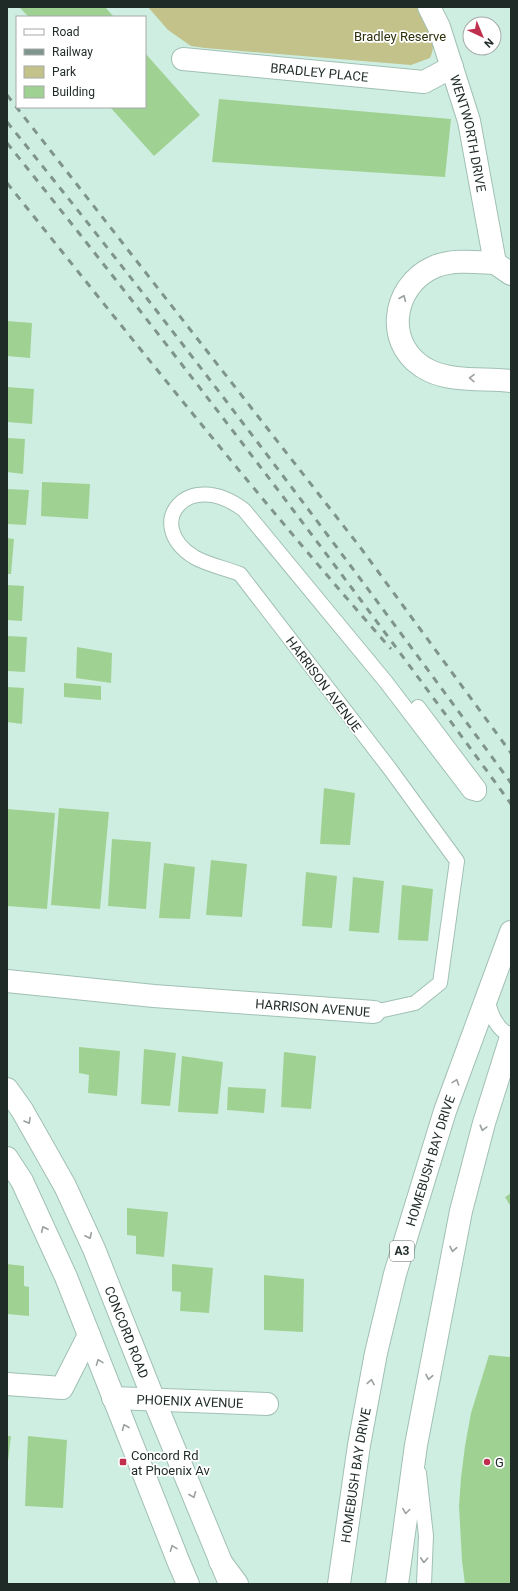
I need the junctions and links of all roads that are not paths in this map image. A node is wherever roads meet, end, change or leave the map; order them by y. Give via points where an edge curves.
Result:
1 (429, 7) edge
2 (183, 59) dead end
3 (452, 67) junction
4 (506, 267) edge
5 (511, 380) edge
6 (418, 707) dead end
7 (511, 932) edge
8 (11, 983) edge
9 (487, 999) junction
10 (374, 1012) joint
11 (511, 1037) edge
12 (7, 1089) edge
13 (7, 1158) edge
14 (89, 1335) junction
15 (7, 1384) edge
16 (113, 1398) junction
17 (154, 1400) junction
18 (267, 1404) dead end
19 (416, 1445) junction
20 (342, 1559) junction
21 (220, 1561) junction
22 (188, 1584) edge
23 (230, 1584) edge
24 (237, 1584) edge
25 (329, 1584) edge
26 (339, 1584) edge
27 (397, 1584) edge
28 (424, 1584) edge

1 - 3 main road, WENTWORTH DRIVE via 439,27
2 - 3 main road, BRADLEY PLACE via 424,82
3 - 4 main road, WENTWORTH DRIVE via 469,121
5 -> 4 main road via 448,377 430,371 405,349 398,325 404,294 418,276 427,270 446,263
6 - 10 lane, HARRISON AVENUE via 479,788 477,794 470,792 386,682 244,510 218,495 194,495 183,500 172,515 174,538 193,556 208,564 240,574 390,769 457,861 440,983 415,1003
7 - 9 main road, HOMEBUSH BAY DRIVE / A3
8 - 10 main road, HARRISON AVENUE
9 - 11 lane via 490,1013 496,1023
20 -> 9 main road, HOMEBUSH BAY DRIVE / A3 via 376,1353 395,1274 445,1111
11 -> 19 main road via 484,1123 461,1211
12 -> 17 main road, CONCORD ROAD via 22,1110 69,1193
14 -> 13 main road via 60,1263 22,1181
14 - 15 main road via 62,1388
16 -> 14 main road
16 - 17 main road, PHOENIX AVENUE
22 -> 16 main road
17 - 18 main road, PHOENIX AVENUE
17 -> 21 main road, CONCORD ROAD
19 -> 27 main road
19 -> 28 lane via 426,1536
20 - 25 main road
20 - 26 main road, HOMEBUSH BAY DRIVE / A3
21 - 23 main road, CONCORD ROAD
21 - 24 main road

